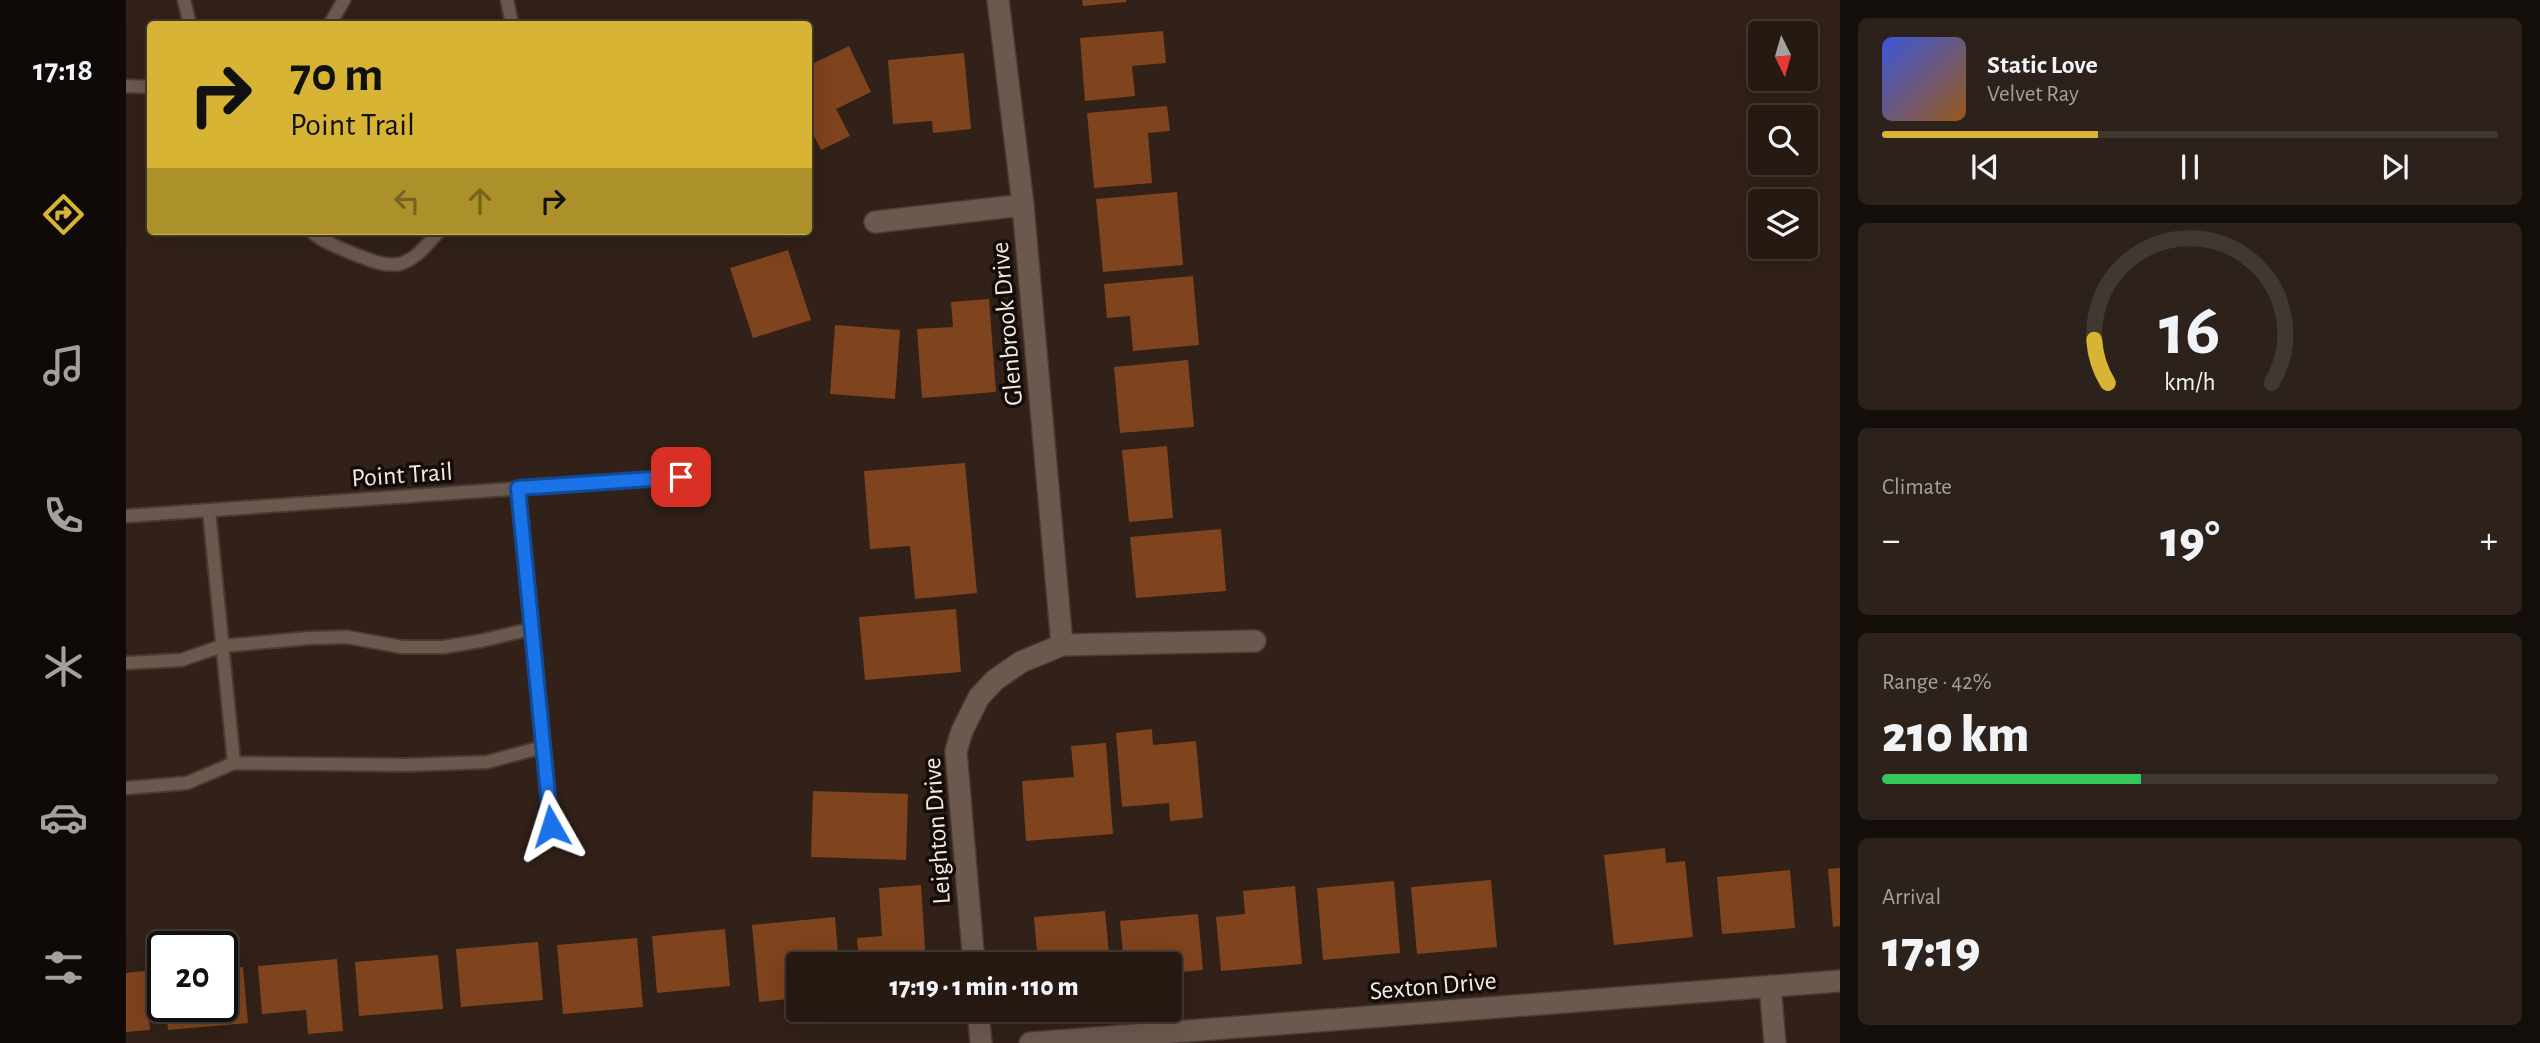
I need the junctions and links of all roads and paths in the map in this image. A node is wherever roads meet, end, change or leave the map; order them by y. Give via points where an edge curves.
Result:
1 (184, 0) edge
2 (344, 0) edge
3 (507, 0) edge
4 (998, 0) edge
5 (189, 21) edge
6 (332, 21) edge
7 (511, 21) edge
8 (126, 86) edge
9 (147, 87) edge
10 (1023, 205) junction
11 (875, 222) dead end
12 (317, 235) edge
13 (436, 235) edge
14 (681, 477) dead end
15 (518, 488) junction
16 (209, 510) junction
17 (126, 516) edge
18 (531, 629) junction
19 (1255, 641) dead end
20 (1062, 645) junction
21 (222, 646) junction
22 (126, 663) edge
23 (543, 747) junction
24 (234, 763) junction
25 (126, 788) edge
26 (551, 826) dead end
27 (973, 952) edge
28 (1840, 981) edge
29 (1770, 986) junction
30 (979, 1022) edge
31 (981, 1043) edge
32 (1030, 1043) edge
33 (1776, 1043) edge

1 - 5 lane
2 - 6 lane
3 - 7 lane
4 - 10 street, Glenbrook Drive
8 - 9 lane
10 - 11 street
10 - 20 street, Glenbrook Drive
12 - 13 lane via 383,266 412,258
14 - 15 lane, Point Trail
15 - 16 lane, Point Trail
15 - 18 lane
16 - 17 lane, Point Trail
16 - 21 lane
18 - 21 lane via 444,647 402,647 347,637
18 - 23 lane
19 - 20 street, Leighton Drive
20 - 27 street, Leighton Drive via 1021,662 995,680 979,697 956,751
21 - 22 lane via 181,660
21 - 24 lane
23 - 24 lane via 487,762
23 - 26 lane
24 - 25 lane via 187,783
28 - 29 street, Sexton Drive
29 - 32 street, Sexton Drive
29 - 33 street
30 - 31 street

